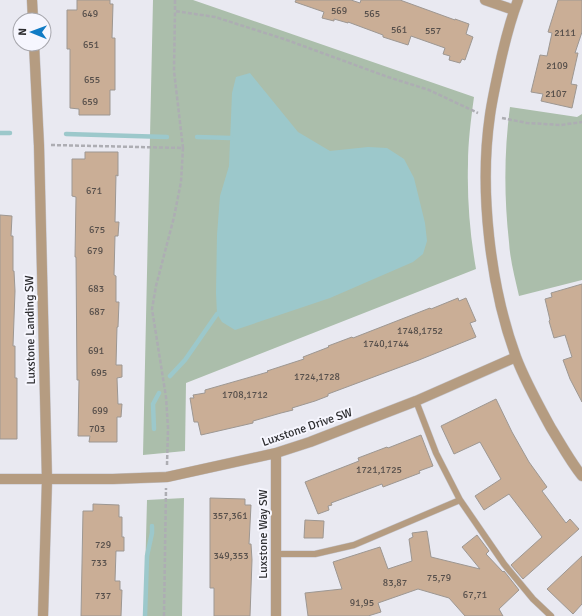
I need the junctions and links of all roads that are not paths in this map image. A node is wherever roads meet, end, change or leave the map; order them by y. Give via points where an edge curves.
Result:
1 (32, 0) edge
2 (485, 0) edge
3 (518, 0) edge
4 (514, 10) junction
5 (33, 12) edge
6 (34, 52) edge
7 (516, 357) junction
8 (416, 401) junction
9 (276, 453) junction
10 (582, 476) edge
11 (0, 479) edge
12 (47, 480) junction
13 (460, 500) junction
14 (276, 554) junction
15 (43, 616) edge
16 (276, 616) edge
17 (550, 616) edge

1 - 5 street
2 - 4 street
3 - 4 street
4 - 7 street via 502,52 490,116 487,202 492,258 500,302
6 - 12 street, Luxstone Landing SW
7 - 8 street, Luxstone Drive SW
7 - 10 street via 543,413
8 - 9 street, Luxstone Drive SW
8 - 13 lane via 436,453
9 - 12 street, Luxstone Drive SW via 167,477
9 - 14 street, Luxstone Way SW
11 - 12 street, Luxstone Drive SW
12 - 15 street, Luxstone Landing SW
13 - 14 lane via 354,545 315,554
13 - 17 lane via 504,564 532,599
14 - 16 street, Luxstone Way SW

